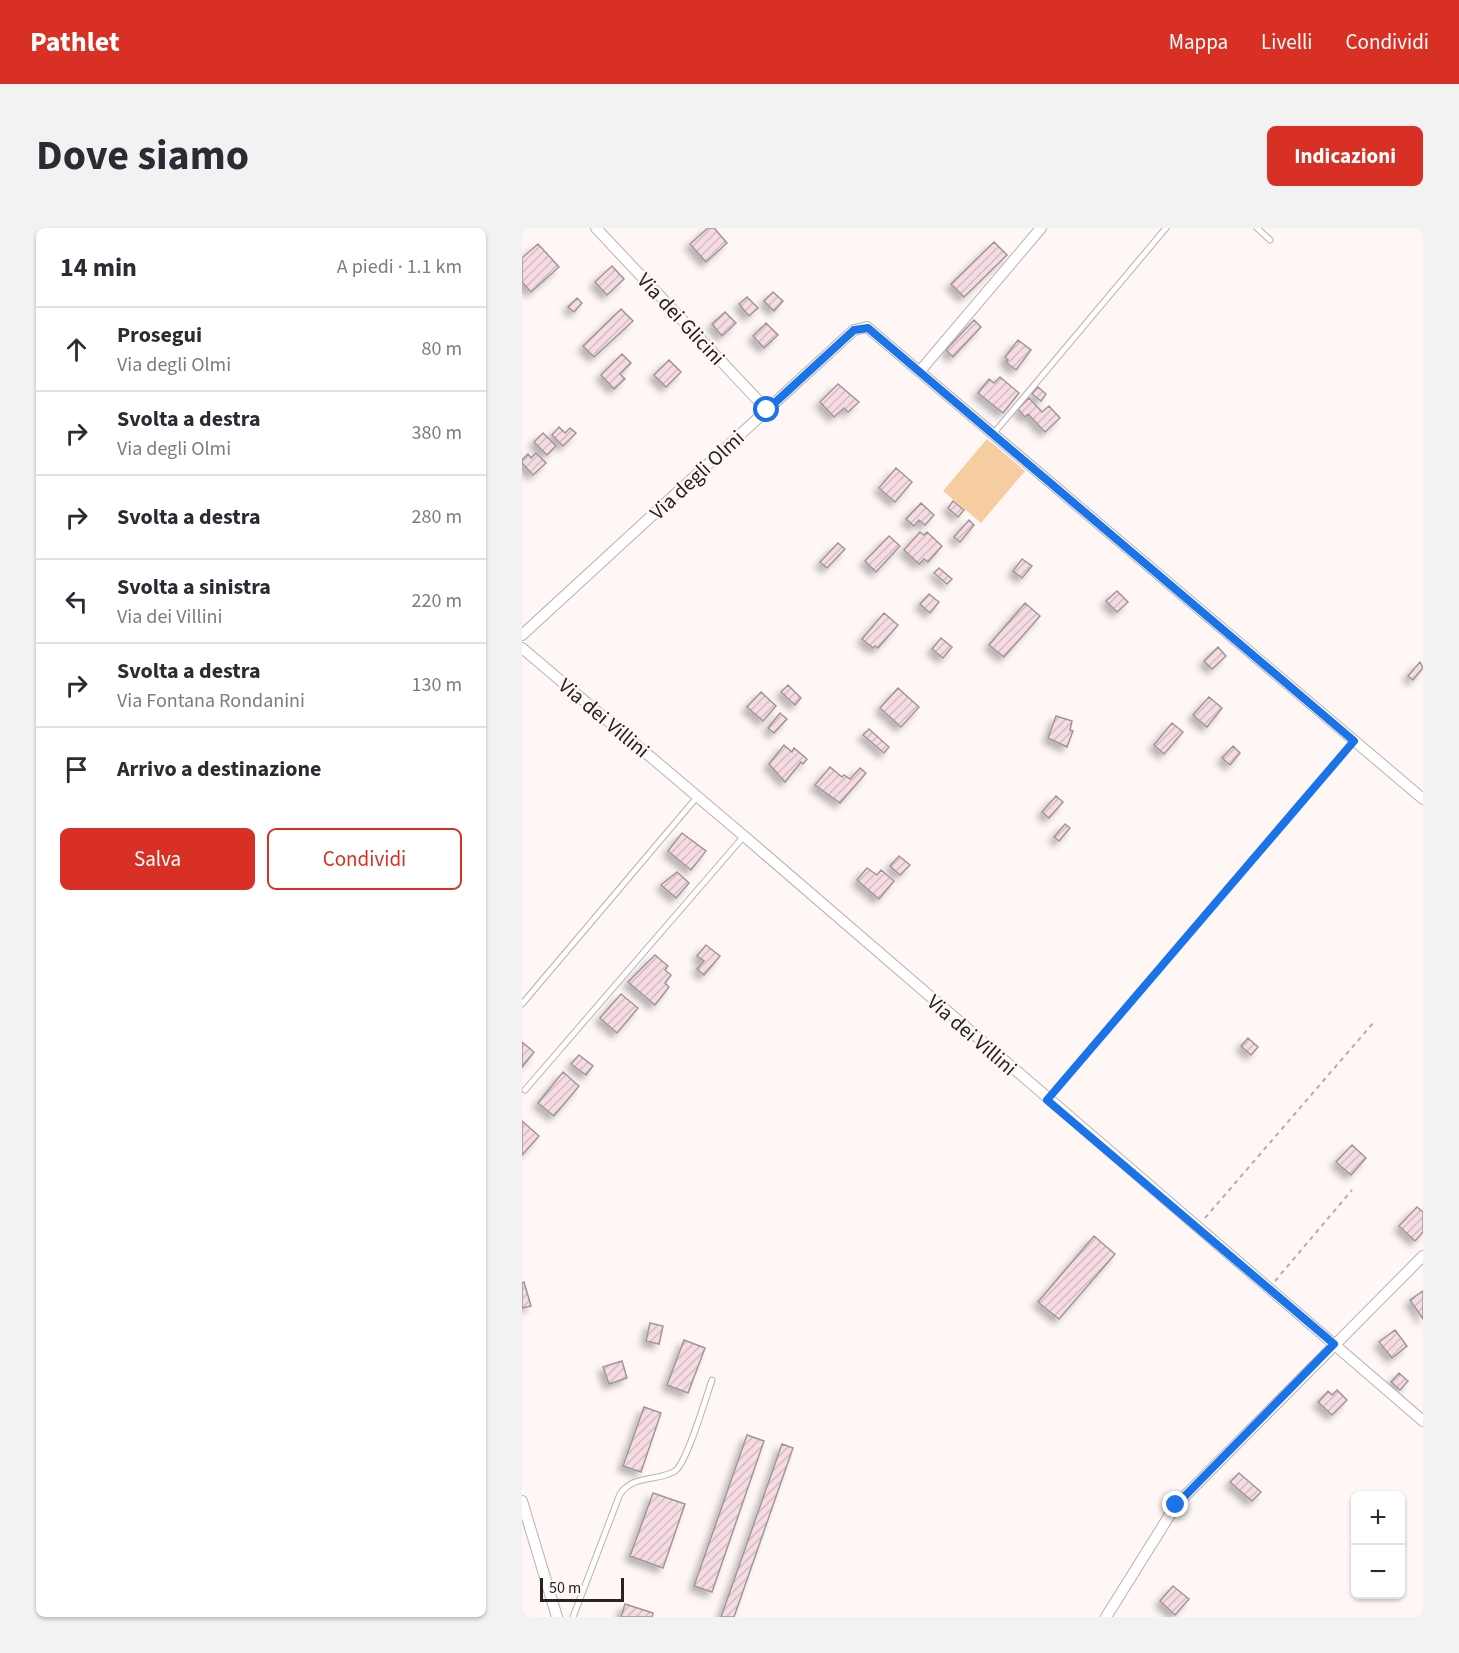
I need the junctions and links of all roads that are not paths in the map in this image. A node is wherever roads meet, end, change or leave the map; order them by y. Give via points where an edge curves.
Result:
1 (596, 228) edge
2 (1041, 228) edge
3 (1166, 228) edge
4 (1257, 228) edge
5 (1270, 240) dead end
6 (920, 371) junction
7 (767, 410) junction
8 (994, 433) junction
9 (522, 635) edge
10 (522, 648) edge
11 (697, 797) junction
12 (1423, 799) edge
13 (744, 836) junction
14 (522, 1004) edge
15 (525, 1090) dead end
16 (1423, 1256) edge
17 (1334, 1344) junction
18 (712, 1380) dead end
19 (1423, 1421) edge
20 (522, 1501) edge
21 (557, 1617) edge
22 (573, 1617) edge
23 (1106, 1617) edge

1 - 7 street, Via dei Glicini
2 - 6 street
3 - 8 lane
4 - 5 lane
6 - 7 street, Via degli Olmi via 862,327 854,330
6 - 8 street, Via degli Olmi
7 - 9 street, Via degli Olmi
8 - 12 street, Via degli Olmi
10 - 11 street, Via dei Villini
11 - 13 street, Via dei Villini
11 - 14 lane
13 - 15 lane
13 - 17 street, Via dei Villini
16 - 17 street
17 - 19 street, Via dei Villini
17 - 23 street via 1169,1512
18 - 22 lane via 681,1465 667,1474 632,1482 620,1494
20 - 21 street

